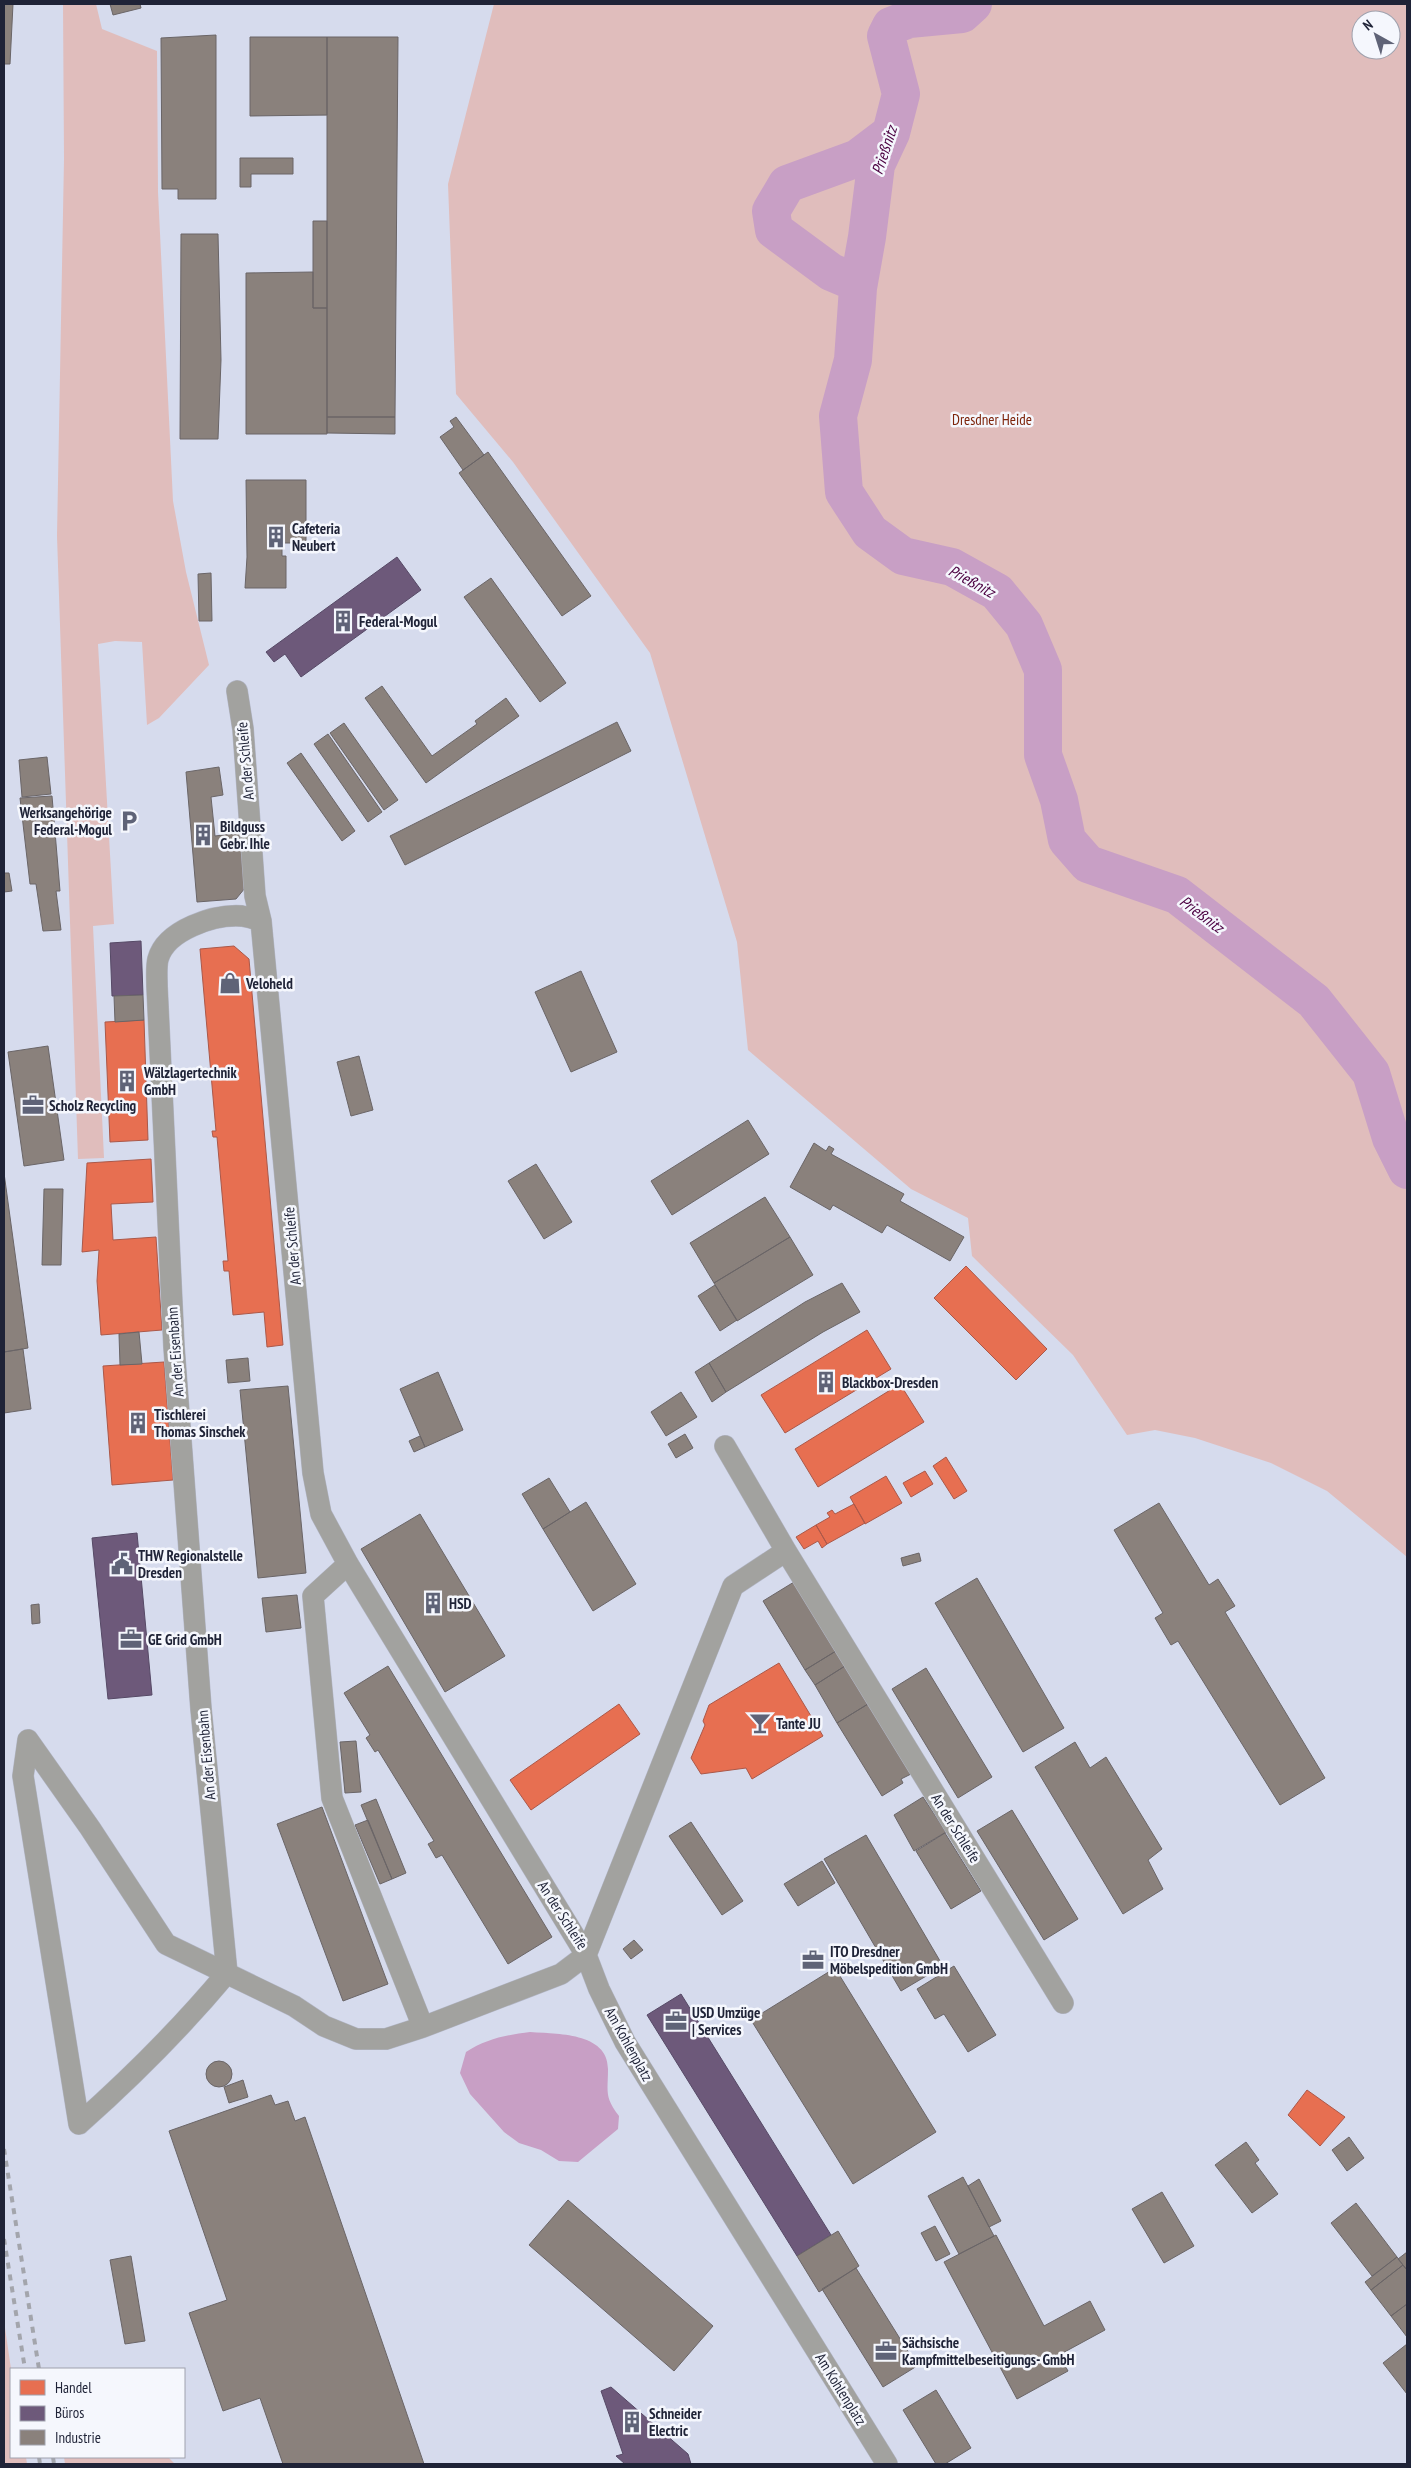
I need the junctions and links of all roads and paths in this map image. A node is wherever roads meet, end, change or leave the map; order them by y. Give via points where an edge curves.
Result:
1 (237, 691) dead end
2 (261, 921) junction
3 (725, 1446) dead end
4 (786, 1551) junction
5 (348, 1564) junction
6 (586, 1955) junction
7 (226, 1973) junction
8 (1063, 2003) dead end
9 (423, 2027) junction
10 (887, 2464) edge

1 - 2 street, An der Schleife via 243,729 255,896
2 - 5 street, An der Schleife via 313,1473 321,1514
2 - 7 street, An der Eisenbahn via 241,916 203,922 182,931 168,941 158,959 157,986 174,1347 201,1709
3 - 4 street, An der Schleife
4 - 6 street, An der Schleife via 733,1586
4 - 8 street, An der Schleife
5 - 6 street, An der Schleife
5 - 9 street via 313,1596 332,1798
6 - 9 street via 561,1974
6 - 10 street, Am Kohlenplatz via 626,2042
7 - 7 street via 185,2023 79,2124 23,1776 28,1740 166,1944
7 - 9 street via 294,2006 324,2026 356,2038 386,2039

